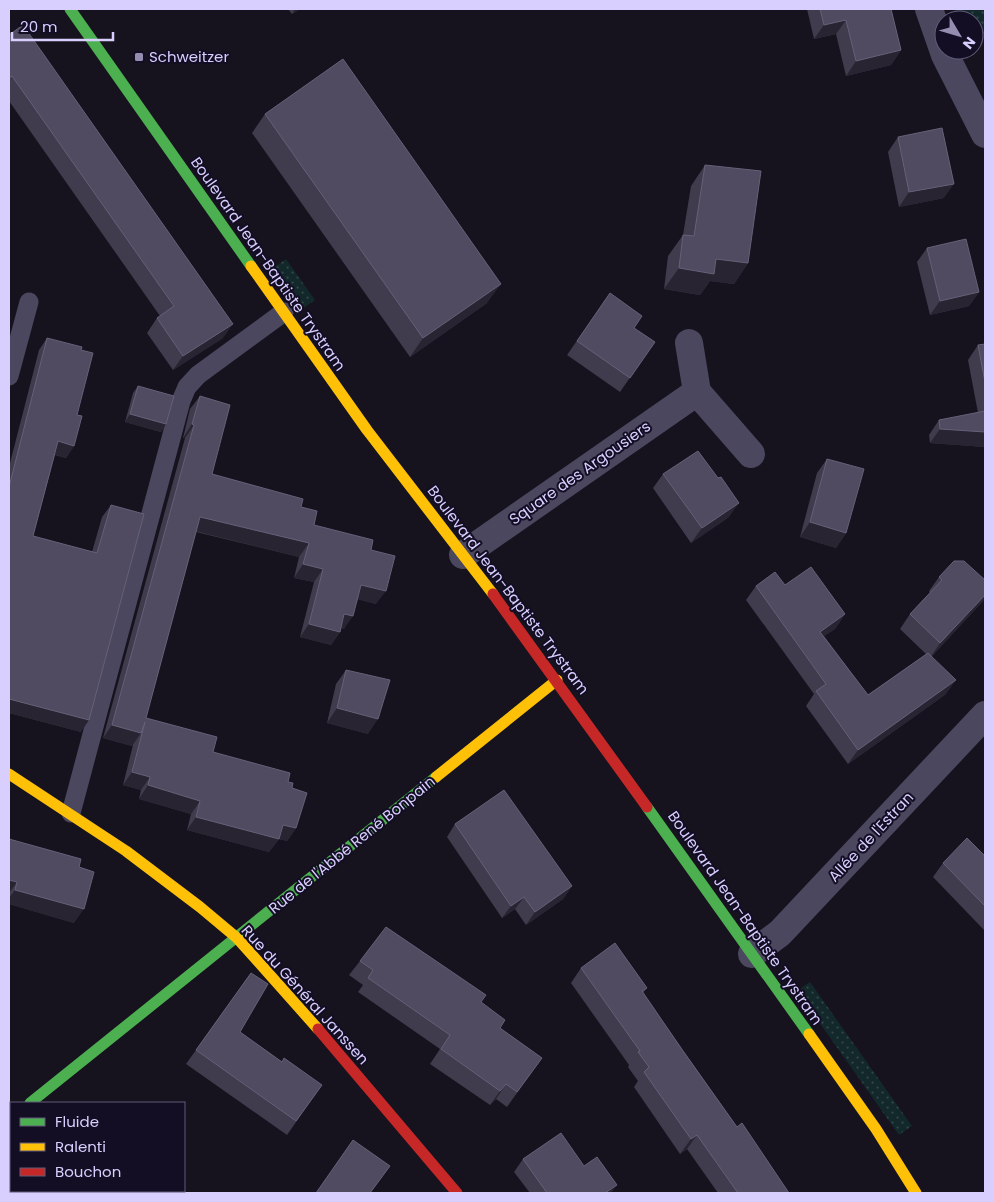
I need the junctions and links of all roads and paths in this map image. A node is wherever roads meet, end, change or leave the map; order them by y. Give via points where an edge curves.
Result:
1 (929, 9) edge
2 (72, 10) edge
3 (985, 134) edge
4 (28, 302) dead end
5 (284, 312) junction
6 (689, 344) dead end
7 (9, 376) edge
8 (697, 392) junction
9 (751, 454) dead end
10 (463, 555) junction
11 (557, 680) junction
12 (985, 715) edge
13 (9, 774) edge
14 (71, 813) junction
15 (237, 938) junction
16 (752, 954) junction
17 (31, 1102) edge
18 (457, 1193) edge
19 (916, 1193) edge

1 - 3 street via 945,56
2 - 5 street, Boulevard Jean-Baptiste Trystram
4 - 7 lane
5 - 10 street, Boulevard Jean-Baptiste Trystram via 367,430
5 - 14 lane via 198,375 181,401
6 - 8 street
8 - 9 street
8 - 10 street, Square des Argousiers
10 - 11 street, Boulevard Jean-Baptiste Trystram
11 - 15 street, Rue de l'Abbé René Bonpain
11 - 16 street, Boulevard Jean-Baptiste Trystram
12 - 16 street, Allée de l'Estran via 780,933
13 - 14 street, Rue du Général Janssen
14 - 15 street, Rue du Général Janssen via 163,878
15 - 17 street, Rue de l'Abbé René Bonpain
15 - 18 street, Rue du Général Janssen
16 - 19 street, Boulevard Jean-Baptiste Trystram via 876,1129

